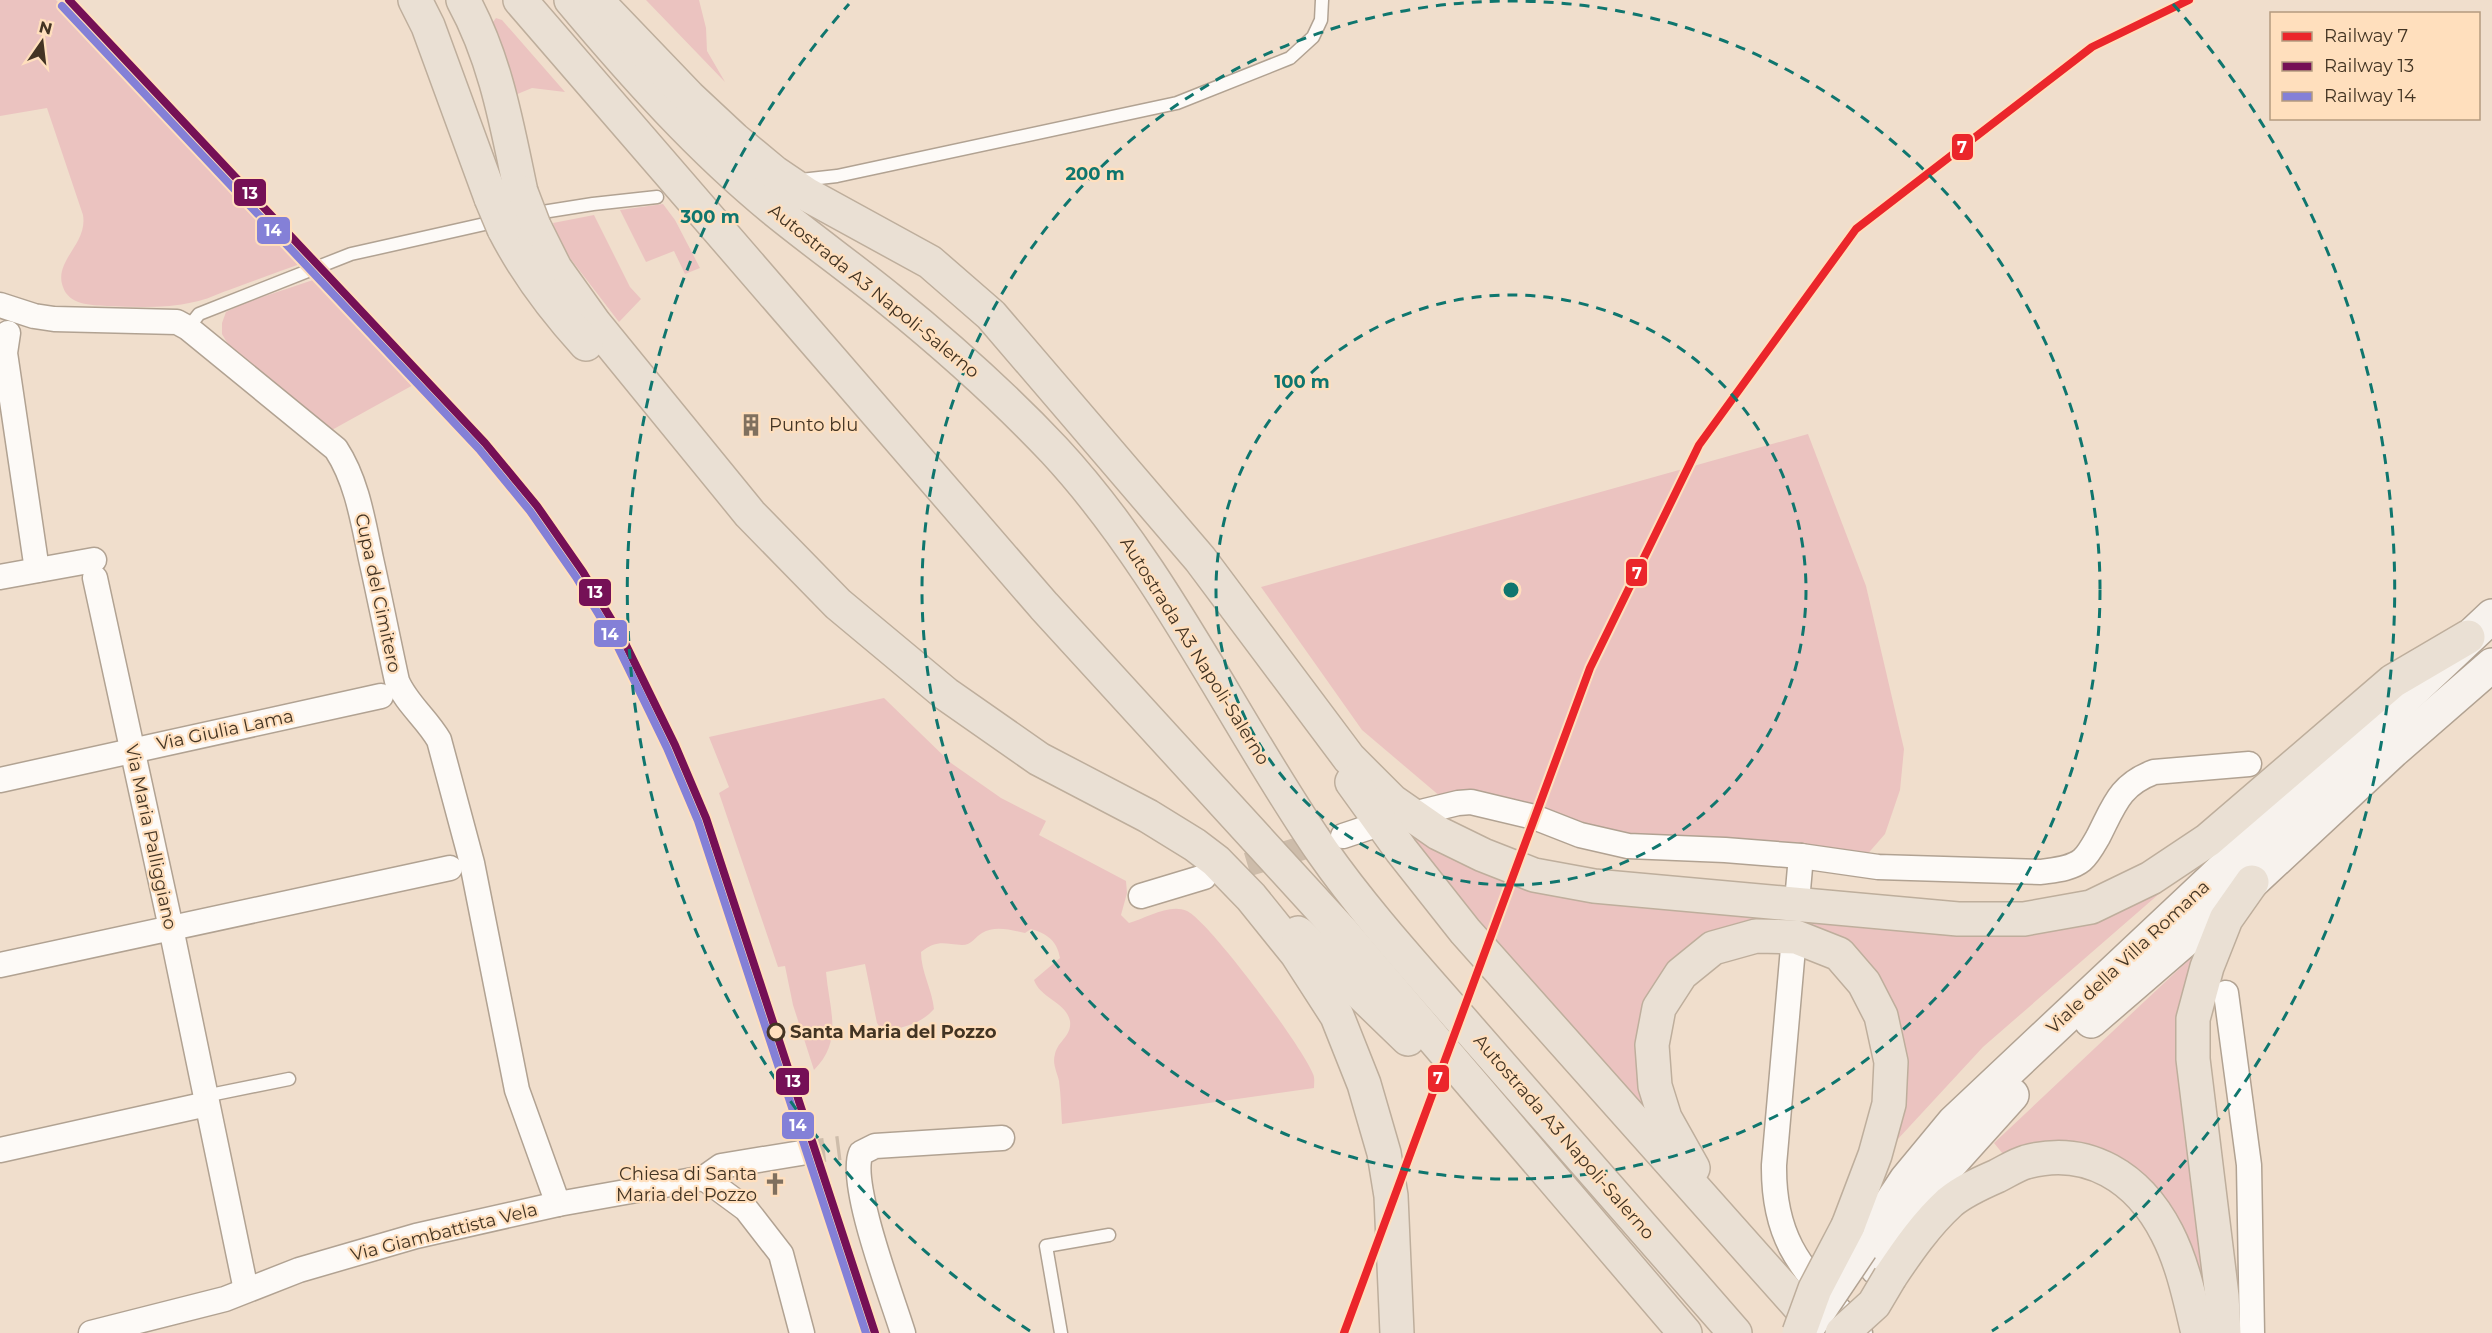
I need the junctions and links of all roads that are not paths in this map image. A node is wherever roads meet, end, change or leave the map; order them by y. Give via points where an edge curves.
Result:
1 (415, 0) edge
2 (463, 0) edge
3 (520, 0) edge
4 (570, 0) edge
5 (596, 0) edge
6 (1322, 0) edge
7 (801, 180) dead end
8 (506, 195) junction
9 (657, 197) dead end
10 (0, 305) edge
11 (188, 328) junction
12 (8, 333) dead end
13 (37, 570) junction
14 (0, 577) edge
15 (2492, 616) edge
16 (2468, 637) junction
17 (1266, 649) junction
18 (2492, 665) edge
19 (381, 696) dead end
20 (132, 750) junction
21 (2249, 764) dead end
22 (0, 780) edge
23 (1425, 811) dead end
24 (1370, 827) dead end
25 (1343, 836) tunnel mouth
26 (1801, 856) junction
27 (450, 868) dead end
28 (1210, 869) junction
29 (2252, 882) junction
30 (1798, 890) dead end
31 (1141, 896) dead end
32 (171, 928) junction
33 (1793, 948) dead end
34 (0, 965) edge
35 (2226, 993) dead end
36 (289, 1079) dead end
37 (206, 1100) junction
38 (1002, 1138) dead end
39 (0, 1150) edge
40 (801, 1153) tunnel mouth
41 (704, 1178) junction
42 (1566, 1194) junction
43 (558, 1204) junction
44 (1723, 1221) junction
45 (1109, 1235) dead end
46 (1869, 1255) junction
47 (246, 1290) junction
48 (91, 1333) edge
49 (802, 1333) edge
50 (903, 1333) edge
51 (1061, 1333) edge
52 (1397, 1333) edge
53 (1685, 1333) edge
54 (1735, 1333) edge
55 (1801, 1333) edge
56 (1824, 1333) edge
57 (1841, 1333) edge
58 (1860, 1333) edge
59 (2198, 1333) edge
60 (2224, 1333) edge
61 (2252, 1333) edge

1 - 8 highway
2 - 8 highway via 479,30 505,112
3 - 42 highway, Autostrada A3 Napoli-Salerno via 1044,606 1344,934
4 - 54 highway, Autostrada A3 Napoli-Salerno via 675,117 723,164 973,370 1055,451 1110,519 1166,600 1283,791 1350,888
5 - 17 highway via 689,97 775,173 930,262 992,315 1200,559
6 - 7 lane via 1321,20 1313,37 1290,58 1177,103 837,176
8 - 28 highway, bridge via 519,227 717,476 838,604 946,694 1039,759 1173,830
9 - 11 lane via 546,210 351,254 199,314
10 - 11 street, Cupa del Cimitero via 54,319 166,321
11 - 43 street, Cupa del Cimitero via 336,449 349,472 397,681 439,740 472,863 517,1090
12 - 13 street via 6,353
13 - 14 street
13 - 20 street, Via Maria Palliggiano via 94,569
15 - 16 main road, Viale della Villa Romana
16 - 17 highway via 2393,681 2208,840 2151,878 2091,907 2024,919 1958,919 1594,886 1534,875 1438,833 1392,801 1349,758
16 - 46 main road, Viale della Villa Romana via 1953,1122 1906,1180
17 - 44 highway via 1359,794 1465,931
18 - 29 main road, Viale della Villa Romana
19 - 20 street, Via Giulia Lama
20 - 22 street, Via Giulia Lama
20 - 32 street, Via Maria Palliggiano
21 - 26 street via 2154,772 2140,777 2126,787 2082,861 2065,868 2007,873 1878,867
23 - 26 street via 1471,802 1628,846
24 - 25 street
26 - 30 street
27 - 32 street
28 - 31 street
28 - 42 highway via 1343,975
28 - 52 highway via 1251,897 1298,954 1337,1016 1364,1084 1384,1153 1391,1196
29 - 46 main road, Viale della Villa Romana via 2032,1072
29 - 60 highway via 2226,919 2193,1018 2193,1059
32 - 34 street
32 - 37 street, Via Maria Palliggiano
33 - 58 street via 1774,1193 1791,1251
35 - 61 street via 2249,1165
36 - 37 lane
37 - 39 street
37 - 47 street, Via Maria Palliggiano
38 - 50 street via 851,1150 858,1161 863,1199
40 - 41 street, Via Giambattista Vela via 721,1166
41 - 43 street, Via Giambattista Vela
41 - 49 street via 746,1209 781,1254
42 - 53 highway, Autostrada A3 Napoli-Salerno
43 - 47 street, Via Giambattista Vela via 416,1236 299,1270
44 - 46 highway via 1665,1118 1655,1086 1652,1044 1659,1008 1681,974 1713,948 1756,936 1796,937 1839,954 1864,983 1881,1016 1891,1062 1889,1104 1875,1155
44 - 56 highway
45 - 51 lane via 1046,1246
46 - 55 highway, bridge via 1815,1289
46 - 57 highway, bridge via 1874,1304
46 - 59 highway via 1909,1248 1951,1201 2025,1162 2059,1157 2087,1160 2117,1172 2146,1200 2168,1233 2187,1285
47 - 48 street, Via Giambattista Vela via 204,1305

